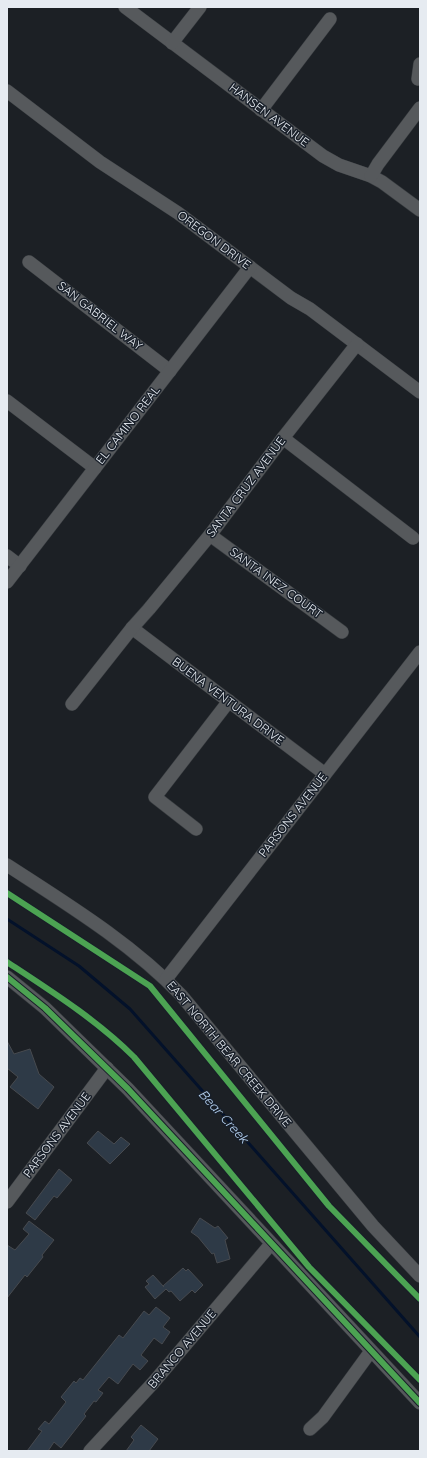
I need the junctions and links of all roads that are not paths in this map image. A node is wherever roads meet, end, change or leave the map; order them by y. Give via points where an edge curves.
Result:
1 (125, 7) edge
2 (200, 7) edge
3 (330, 19) dead end
4 (172, 43) junction
5 (420, 64) edge
6 (418, 79) dead end
7 (7, 90) edge
8 (420, 108) edge
9 (261, 110) junction
10 (371, 176) junction
11 (420, 210) edge
12 (29, 262) dead end
13 (250, 267) junction
14 (357, 344) junction
15 (170, 371) junction
16 (420, 392) edge
17 (7, 401) edge
18 (282, 438) junction
19 (95, 468) junction
20 (210, 535) junction
21 (413, 538) dead end
22 (7, 556) edge
23 (20, 566) junction
24 (7, 582) edge
25 (132, 628) junction
26 (342, 632) dead end
27 (420, 652) edge
28 (229, 701) junction
29 (72, 704) dead end
30 (325, 774) junction
31 (196, 829) dead end
32 (7, 864) edge
33 (7, 977) edge
34 (166, 979) junction
35 (107, 1068) junction
36 (7, 1202) edge
37 (271, 1244) junction
38 (420, 1276) edge
39 (371, 1351) junction
40 (420, 1403) edge
41 (310, 1429) dead end
42 (91, 1451) edge

1 - 4 street, HANSEN AVENUE
2 - 4 street
3 - 9 street
4 - 9 street, HANSEN AVENUE
5 - 6 street
7 - 13 street, OREGON DRIVE via 100,162 178,213
8 - 10 street
9 - 10 street, HANSEN AVENUE via 323,156 339,165
10 - 11 street, HANSEN AVENUE
12 - 15 street, SAN GABRIEL WAY
13 - 14 street, OREGON DRIVE
13 - 15 street, EL CAMINO REAL
14 - 16 street, OREGON DRIVE
14 - 18 street, SANTA CRUZ AVENUE
15 - 19 street, EL CAMINO REAL
17 - 19 street
18 - 20 street, SANTA CRUZ AVENUE
18 - 21 street
19 - 23 street, EL CAMINO REAL
20 - 25 street, SANTA CRUZ AVENUE
20 - 26 street, SANTA INEZ COURT
22 - 23 street
23 - 24 street, EL CAMINO REAL
25 - 28 street, BUENA VENTURA DRIVE
25 - 29 street, SANTA CRUZ AVENUE
27 - 30 street, PARSONS AVENUE
28 - 30 street, BUENA VENTURA DRIVE
28 - 31 street via 155,797
30 - 34 street, PARSONS AVENUE
32 - 34 street, EAST NORTH BEAR CREEK DRIVE via 124,945
33 - 35 street via 45,1008
34 - 38 street, EAST NORTH BEAR CREEK DRIVE via 373,1226
35 - 36 street, PARSONS AVENUE
35 - 37 street
37 - 39 street
37 - 42 street, BRANCO AVENUE via 153,1383
39 - 40 street
39 - 41 street via 323,1417

